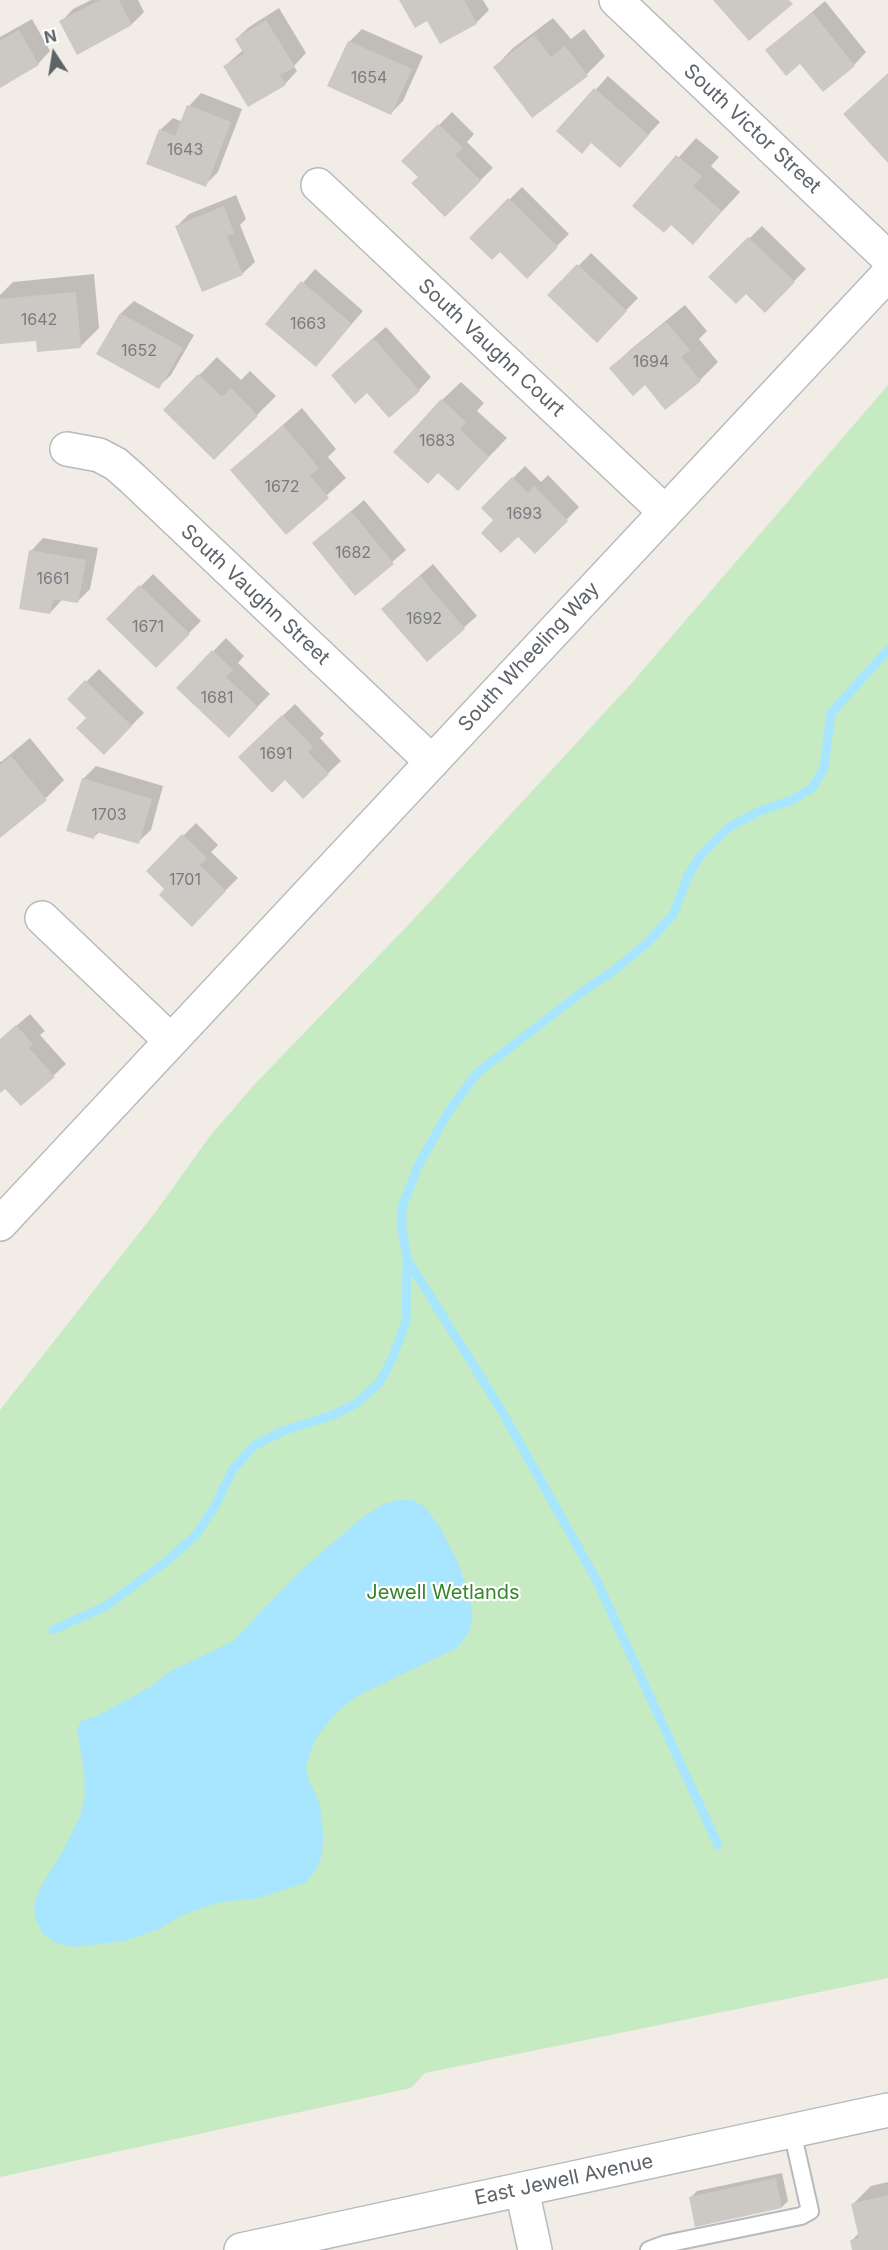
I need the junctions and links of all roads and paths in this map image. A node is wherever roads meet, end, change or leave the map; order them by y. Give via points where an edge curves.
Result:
1 (616, 0) edge
2 (318, 185) dead end
3 (888, 258) edge
4 (888, 274) edge
5 (67, 449) dead end
6 (664, 511) junction
7 (432, 762) junction
8 (42, 918) dead end
9 (170, 1040) junction
10 (0, 1224) edge
11 (888, 2110) edge
12 (792, 2131) junction
13 (522, 2190) junction
14 (241, 2250) edge
15 (535, 2250) edge
16 (649, 2250) edge

1 - 3 street, South Victor Street
2 - 6 street, South Vaughn Court
4 - 6 street, South Wheeling Way
5 - 7 street, South Vaughn Street via 99,454 124,471
6 - 7 street, South Wheeling Way
7 - 9 street, South Wheeling Way
8 - 9 street
9 - 10 street, South Wheeling Way
11 - 12 street, East Jewell Avenue
12 - 13 street, East Jewell Avenue
12 - 16 lane via 810,2211
13 - 14 street, East Jewell Avenue
13 - 15 street

